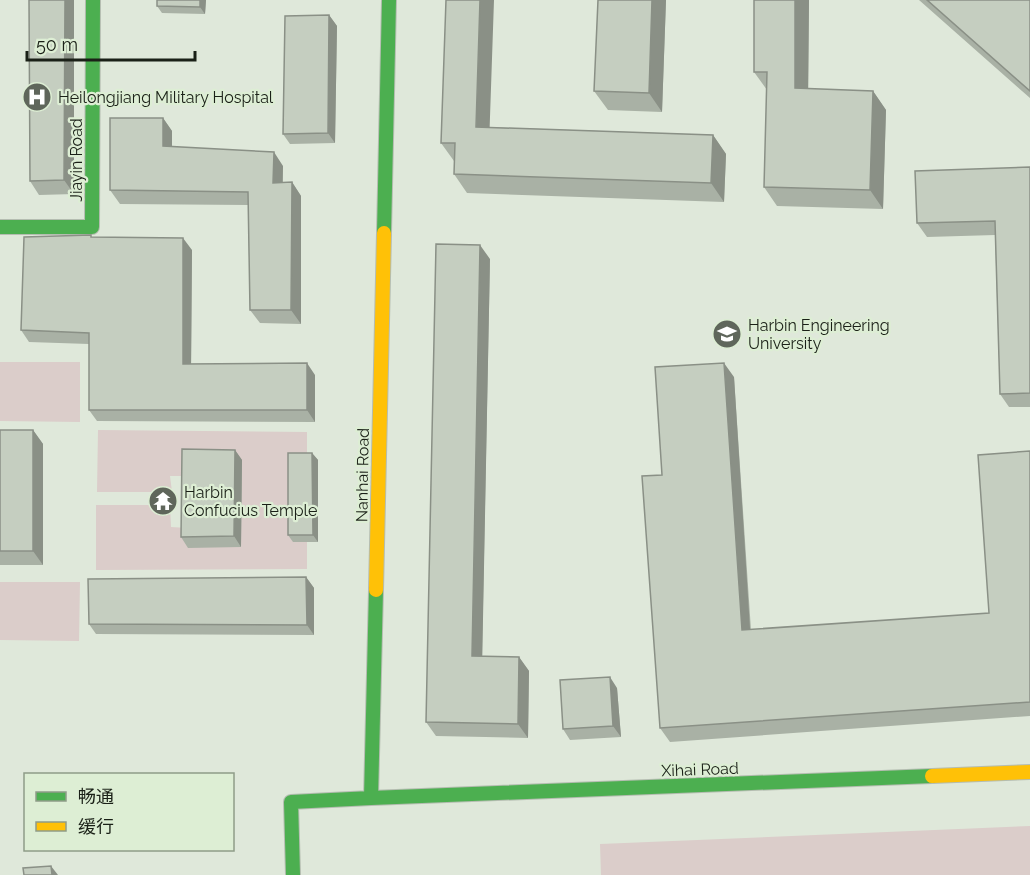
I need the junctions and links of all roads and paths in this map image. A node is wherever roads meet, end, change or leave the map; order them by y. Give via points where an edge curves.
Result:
1 (93, 0) edge
2 (389, 0) edge
3 (0, 227) edge
4 (1030, 772) edge
5 (371, 798) junction
6 (293, 875) edge

1 - 3 street, Jiayin Road via 92,227
2 - 5 street, Nanhai Road
4 - 5 street, Xihai Road
5 - 6 street via 291,802

